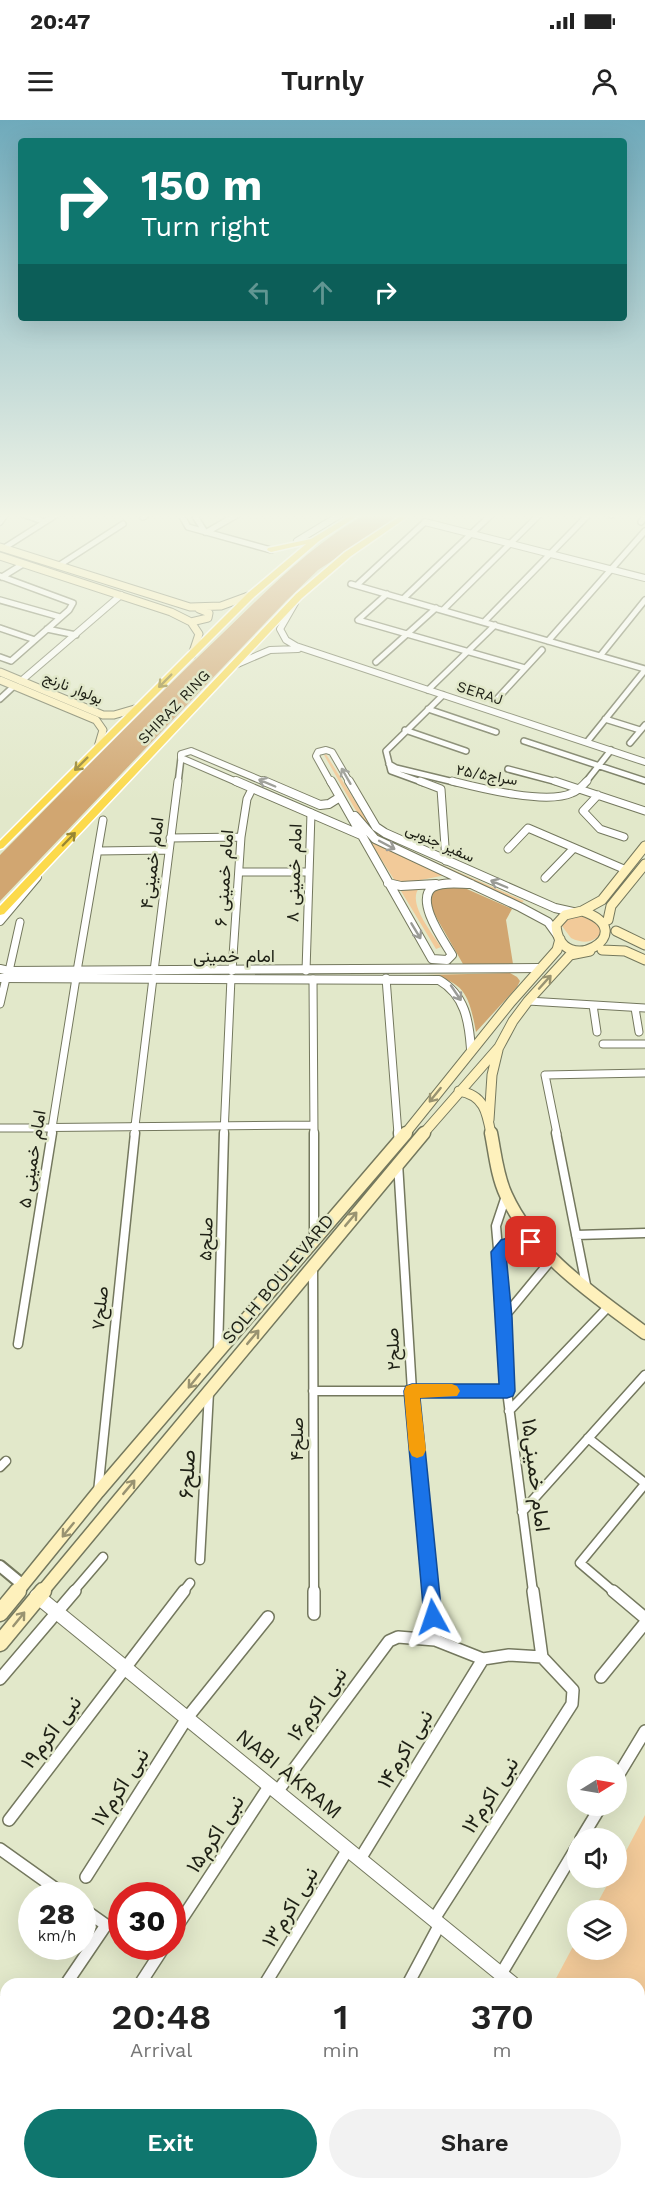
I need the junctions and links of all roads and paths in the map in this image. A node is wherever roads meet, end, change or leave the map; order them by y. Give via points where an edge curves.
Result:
1 (34, 610) edge
2 (68, 610) edge
3 (105, 610) edge
4 (164, 610) edge
5 (200, 610) edge
6 (237, 610) edge
7 (286, 610) edge
8 (291, 610) edge
9 (369, 610) edge
10 (434, 610) edge
11 (443, 610) edge
12 (496, 610) edge
13 (576, 610) edge
14 (637, 610) edge
15 (60, 617) junction
16 (191, 622) junction
17 (484, 622) junction
18 (495, 625) junction
19 (0, 627) edge
20 (47, 629) junction
21 (408, 634) junction
22 (76, 635) junction
23 (34, 640) junction
24 (548, 641) junction
25 (307, 650) junction
26 (542, 650) dead end
27 (467, 651) junction
28 (192, 655) junction
29 (600, 656) junction
30 (0, 657) edge
31 (376, 662) dead end
32 (235, 664) junction
33 (525, 668) junction
34 (645, 669) edge
35 (0, 672) edge
36 (0, 680) edge
37 (17, 684) junction
38 (428, 690) junction
39 (443, 695) junction
40 (0, 699) edge
41 (496, 700) dead end
42 (138, 708) junction
43 (428, 709) junction
44 (100, 717) junction
45 (605, 719) junction
46 (643, 727) edge
47 (405, 730) junction
48 (496, 732) dead end
49 (524, 741) dead end
50 (587, 742) junction
51 (630, 743) dead end
52 (98, 747) junction
53 (611, 750) junction
54 (466, 751) dead end
55 (182, 758) junction
56 (645, 762) edge
57 (389, 764) junction
58 (598, 765) junction
59 (508, 769) dead end
60 (645, 781) edge
61 (252, 789) junction
62 (580, 789) junction
63 (598, 795) junction
64 (298, 796) junction
65 (340, 797) junction
66 (289, 803) junction
67 (345, 806) junction
68 (645, 811) edge
69 (311, 813) junction
70 (103, 820) dead end
71 (361, 835) junction
72 (241, 837) junction
73 (624, 837) dead end
74 (170, 838) junction
75 (0, 846) edge
76 (645, 846) edge
77 (574, 848) junction
78 (508, 849) dead end
79 (168, 850) junction
80 (98, 851) junction
81 (446, 861) junction
82 (645, 864) edge
83 (44, 865) junction
84 (626, 870) junction
85 (239, 872) junction
86 (309, 872) junction
87 (545, 878) dead end
88 (388, 883) junction
89 (445, 883) junction
90 (471, 884) junction
91 (612, 887) junction
92 (622, 892) junction
93 (529, 897) junction
94 (520, 907) junction
95 (0, 912) edge
96 (578, 912) junction
97 (608, 920) junction
98 (0, 921) edge
99 (20, 922) dead end
100 (616, 931) junction
101 (559, 937) junction
102 (594, 951) junction
103 (644, 953) edge
104 (539, 968) junction
105 (306, 971) junction
106 (4, 974) edge
107 (231, 974) junction
108 (366, 974) junction
109 (76, 975) junction
110 (154, 975) junction
111 (313, 978) junction
112 (386, 978) junction
113 (528, 1001) junction
114 (0, 1004) edge
115 (593, 1005) junction
116 (635, 1008) junction
117 (645, 1008) edge
118 (597, 1032) dead end
119 (639, 1032) dead end
120 (603, 1044) dead end
121 (645, 1044) edge
122 (499, 1047) junction
123 (471, 1049) junction
124 (645, 1073) edge
125 (459, 1091) junction
126 (489, 1124) junction
127 (313, 1125) junction
128 (224, 1127) junction
129 (0, 1128) edge
130 (53, 1128) junction
131 (135, 1128) junction
132 (399, 1140) junction
133 (398, 1163) junction
134 (506, 1196) junction
135 (645, 1233) edge
136 (576, 1235) junction
137 (314, 1240) junction
138 (538, 1243) junction
139 (498, 1252) junction
140 (300, 1257) junction
141 (552, 1259) junction
142 (313, 1264) junction
143 (587, 1290) junction
144 (609, 1306) junction
145 (504, 1317) junction
146 (645, 1333) edge
147 (18, 1344) dead end
148 (218, 1352) junction
149 (645, 1375) edge
150 (209, 1390) junction
151 (313, 1391) junction
152 (412, 1391) junction
153 (507, 1391) junction
154 (509, 1411) junction
155 (588, 1438) junction
156 (645, 1483) edge
157 (98, 1492) junction
158 (522, 1512) junction
159 (103, 1557) dead end
160 (200, 1560) dead end
161 (0, 1566) edge
162 (190, 1583) dead end
163 (23, 1585) junction
164 (37, 1596) junction
165 (57, 1612) junction
166 (0, 1613) edge
167 (314, 1614) dead end
168 (268, 1617) dead end
169 (645, 1618) edge
170 (645, 1623) edge
171 (435, 1640) junction
172 (0, 1642) edge
173 (542, 1657) junction
174 (483, 1659) junction
175 (124, 1667) junction
176 (601, 1677) dead end
177 (0, 1679) edge
178 (188, 1718) junction
179 (645, 1731) edge
180 (627, 1761) edge
181 (273, 1788) junction
182 (9, 1820) dead end
183 (0, 1849) edge
184 (348, 1849) junction
185 (360, 1859) junction
186 (567, 1863) edge
187 (86, 1877) dead end
188 (46, 1882) edge
189 (186, 1914) edge
190 (96, 1918) edge
191 (437, 1922) junction
192 (96, 1940) edge
193 (82, 1960) edge
194 (156, 1960) edge
195 (501, 1974) junction
196 (70, 1978) edge
197 (144, 1978) edge
198 (269, 1978) edge
199 (411, 1978) edge
200 (506, 1978) edge

1 - 15 street
2 - 15 street
3 - 22 street
4 - 16 main road
5 - 16 main road via 209,615
6 - 28 highway, SHIRAZ RING
7 - 32 highway, SHIRAZ RING
8 - 25 street via 280,629 286,640
9 - 21 street via 357,620
10 - 21 street
11 - 17 street
12 - 17 street
13 - 24 street
14 - 29 street
15 - 20 street
16 - 28 main road via 199,634
17 - 18 street
18 - 24 street
18 - 27 street
19 - 23 street
20 - 22 street
20 - 23 street
21 - 27 street
21 - 31 street
22 - 37 street
23 - 30 street via 11,661
24 - 29 street
25 - 32 street via 270,650
25 - 38 street, SERAJ
26 - 33 street
27 - 33 street
27 - 38 street
28 -> 42 highway, SHIRAZ RING
29 - 34 street
83 -> 32 highway, SHIRAZ RING
33 - 41 street
34 - 45 street
35 - 37 main road, بولوار نارنج
36 - 37 main road, بولوار نارنج
37 - 40 street
37 - 44 main road, بولوار نارنج
38 - 39 street, SERAJ
39 - 43 street
39 - 50 street, SERAJ
42 - 44 main road, بولوار نارنج
42 - 52 highway, SHIRAZ RING
43 - 47 street
43 - 48 street
44 - 52 main road, بولوار نارنج via 103,730
45 - 46 street
45 - 50 street
46 - 51 street
47 - 54 street
47 - 57 street via 386,751
49 - 58 street
50 - 53 street, SERAJ
52 -> 75 highway, SHIRAZ RING
53 - 56 street, SERAJ
53 - 58 street
55 - 61 street
64 -> 55 street via 191,751 181,754
55 - 74 street, امام خمینی۴
57 - 62 street, سراج۲۵/۵ via 490,790 556,798
57 - 81 street via 391,771 441,789
58 - 60 street
58 - 62 street
59 - 62 street
61 - 66 street
61 - 72 street, امام خمینی ۶
62 - 63 street
63 - 68 street
63 - 73 street via 584,811 600,829
64 - 65 street via 320,805
64 - 66 street
65 - 67 street
81 -> 65 street, سفیر جنوبی via 376,827 333,754 322,750 316,756
66 - 69 street
67 - 71 street
67 -> 90 street, سفیر جنوبی via 375,839
69 - 71 street
69 - 86 street, امام خمینی ۸
70 - 80 street, امام خمینی ۵
71 - 88 street
72 - 74 street
72 - 85 street, امام خمینی ۶
74 - 79 street, امام خمینی۴
76 - 84 main road
77 - 78 street via 528,828
77 - 84 street
77 - 87 street
79 - 80 street
79 - 110 street, امام خمینی۴
80 - 109 street, امام خمینی ۵
93 -> 81 street, سفیر جنوبی
82 - 92 main road
83 - 95 highway, SHIRAZ RING
83 - 98 street
84 - 91 main road
85 - 86 street
85 - 107 street, امام خمینی ۶
86 - 105 street, امام خمینی ۸
88 - 89 street
88 -> 89 street via 432,959 447,960 452,955 427,911 425,899 429,891
89 - 90 street
90 - 94 street, سفیر جنوبی
91 - 92 main road
91 - 96 main road via 602,900
92 - 97 main road via 611,906
93 - 94 street via 528,906
93 - 96 street, سفیر جنوبی
94 - 101 street, سفیر جنوبی via 548,922
96 - 97 main road
96 - 101 main road via 560,919 556,925
97 - 100 main road
99 - 106 street
100 - 102 main road via 613,943
100 - 103 main road
101 - 102 main road via 571,947
101 - 104 main road, SOLH BOULEVARD via 557,950
102 - 103 main road
113 -> 102 main road, SOLH BOULEVARD via 570,955
104 - 108 street, امام خمینی
104 - 123 main road, SOLH BOULEVARD
105 - 107 street, امام خمینی
105 - 108 street, امام خمینی
106 - 109 street, امام خمینی
106 - 114 street
107 - 110 street, امام خمینی
107 - 111 street, امام خمینی
107 - 128 street, امام خمینی ۶
108 - 111 street, امام خمینی
108 - 112 street, امام خمینی
109 - 110 street, امام خمینی
109 - 130 street, امام خمینی ۵
110 - 131 street, امام خمینی۴
111 - 127 street
112 -> 123 street, امام خمینی via 450,984 465,1006
112 - 132 street
113 - 115 street
113 - 122 main road, SOLH BOULEVARD
115 - 116 street
115 - 118 street
116 - 117 street
116 - 119 street
120 - 121 street
122 - 125 main road, SOLH BOULEVARD
122 - 126 main road via 492,1075
123 -> 132 main road, SOLH BOULEVARD
124 - 136 street via 544,1075
125 - 126 main road via 479,1099
125 - 133 main road, SOLH BOULEVARD
126 - 134 main road
127 - 128 street
127 - 137 street
128 - 131 street
128 - 148 street, صلح۵
129 - 130 street
130 - 131 street
130 - 147 street, امام خمینی ۵
131 - 157 street, صلح۷
132 - 137 main road, SOLH BOULEVARD
142 -> 133 main road, SOLH BOULEVARD
133 - 152 street, صلح۲
134 - 138 main road
134 - 139 street, ۱۵امام خمینی via 496,1226
135 - 136 street
136 - 143 street
137 - 140 main road, SOLH BOULEVARD
138 - 139 street via 518,1240
138 - 141 main road
139 - 145 street, ۱۵امام خمینی
140 - 142 main road
140 - 148 main road, SOLH BOULEVARD
141 - 143 main road
141 - 145 street
150 -> 142 main road, SOLH BOULEVARD
142 - 151 street, صلح۴
143 - 144 main road
144 - 146 main road
144 - 154 street
145 - 153 street, ۱۵امام خمینی
148 -> 157 main road, SOLH BOULEVARD
149 - 155 street
150 - 160 street, صلح۶
164 -> 150 main road, SOLH BOULEVARD
151 - 152 street
151 - 167 street, صلح۴
152 - 153 street
152 - 171 street, صلح۲
153 - 154 street, ۱۵امام خمینی
154 - 158 street, ۱۵امام خمینی
155 - 156 street
155 - 158 street
156 - 169 street via 580,1563
157 -> 163 main road, SOLH BOULEVARD
158 - 173 street, ۱۵امام خمینی
159 - 165 street
161 - 163 street
162 - 175 street, نبی اکرم۱۹
163 - 166 main road, SOLH BOULEVARD
164 - 165 street, NABI AKRAM
172 -> 164 main road, SOLH BOULEVARD
165 - 175 street, NABI AKRAM
165 - 177 street
168 - 178 street, نبی اکرم۱۷
170 - 176 street
171 - 174 street
171 - 181 street, نبی اکرم۱۶ via 398,1637 389,1641
173 - 174 street via 509,1655
173 - 191 street, نبی اکرم۱۲ via 573,1690 572,1704
174 - 185 street, نبی اکرم۱۴
175 - 178 street, NABI AKRAM
175 - 182 street, نبی اکرم۱۹
178 - 181 street, NABI AKRAM
178 - 187 street, نبی اکرم۱۷
179 - 180 street
181 - 184 street, NABI AKRAM
181 - 189 street, نبی اکرم۱۵
183 - 188 street
184 - 185 street, NABI AKRAM
184 - 198 street, نبی اکرم۱۳
185 - 191 street, NABI AKRAM
186 - 195 street
190 - 192 street via 106,1925
191 - 195 street, NABI AKRAM
191 - 199 street, نبی اکرم۱۲
193 - 196 street
194 - 197 street
195 - 200 street, NABI AKRAM

